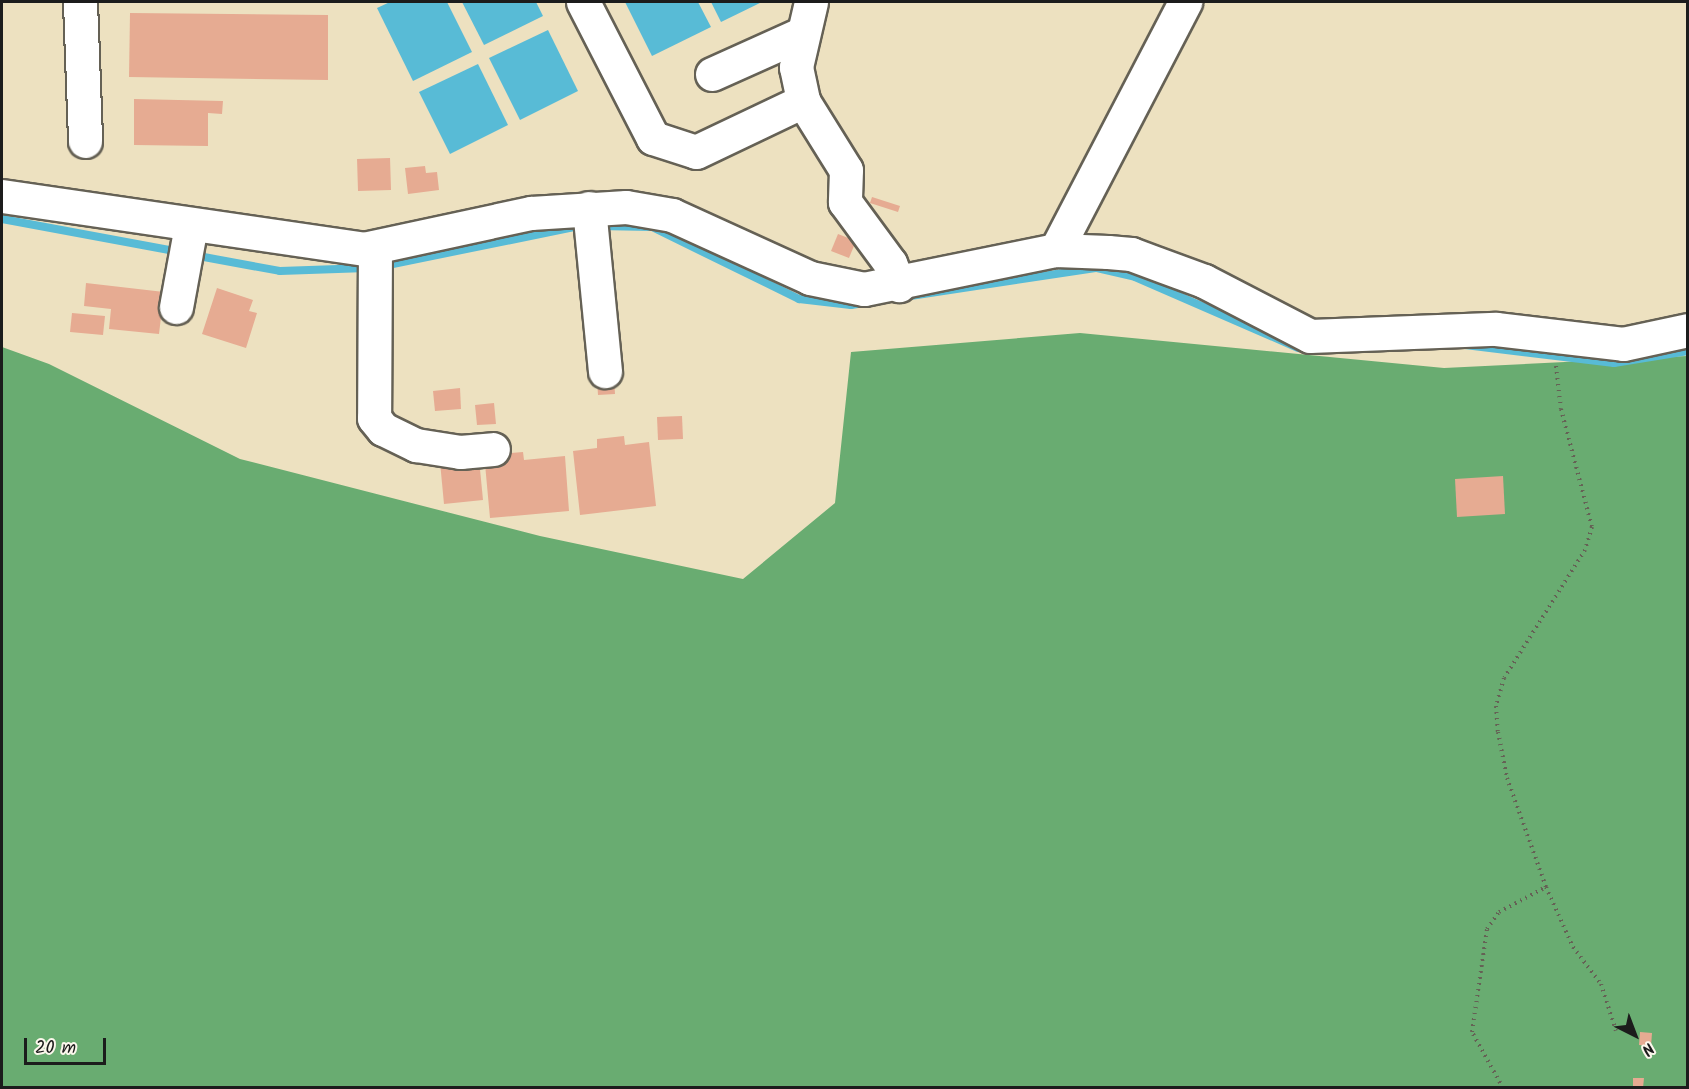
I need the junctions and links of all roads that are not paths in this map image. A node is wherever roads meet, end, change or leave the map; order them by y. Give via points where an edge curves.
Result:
1 (80, 2) edge
2 (583, 2) edge
3 (811, 2) edge
4 (1185, 2) edge
5 (801, 34) junction
6 (712, 74) dead end
7 (803, 100) junction
8 (85, 141) dead end
9 (2, 196) edge
10 (589, 208) junction
11 (191, 225) junction
12 (375, 247) junction
13 (1056, 250) junction
14 (899, 285) junction
15 (176, 307) dead end
16 (1688, 330) edge
17 (605, 371) dead end
18 (493, 449) dead end

1 - 8 street
2 - 7 street via 653,138 696,152
3 - 5 street
4 - 13 street
5 - 6 street
5 - 7 street via 796,67
7 - 14 street via 846,171 845,202 890,263
9 - 11 street
10 - 12 street via 531,213
10 - 14 street via 672,215 810,278 864,289
10 - 17 street
11 - 12 street
11 - 15 street
12 - 18 street via 374,418 382,429 416,445 460,452
13 - 14 street
13 - 16 street via 1131,254 1204,281 1310,336 1469,328 1623,345

